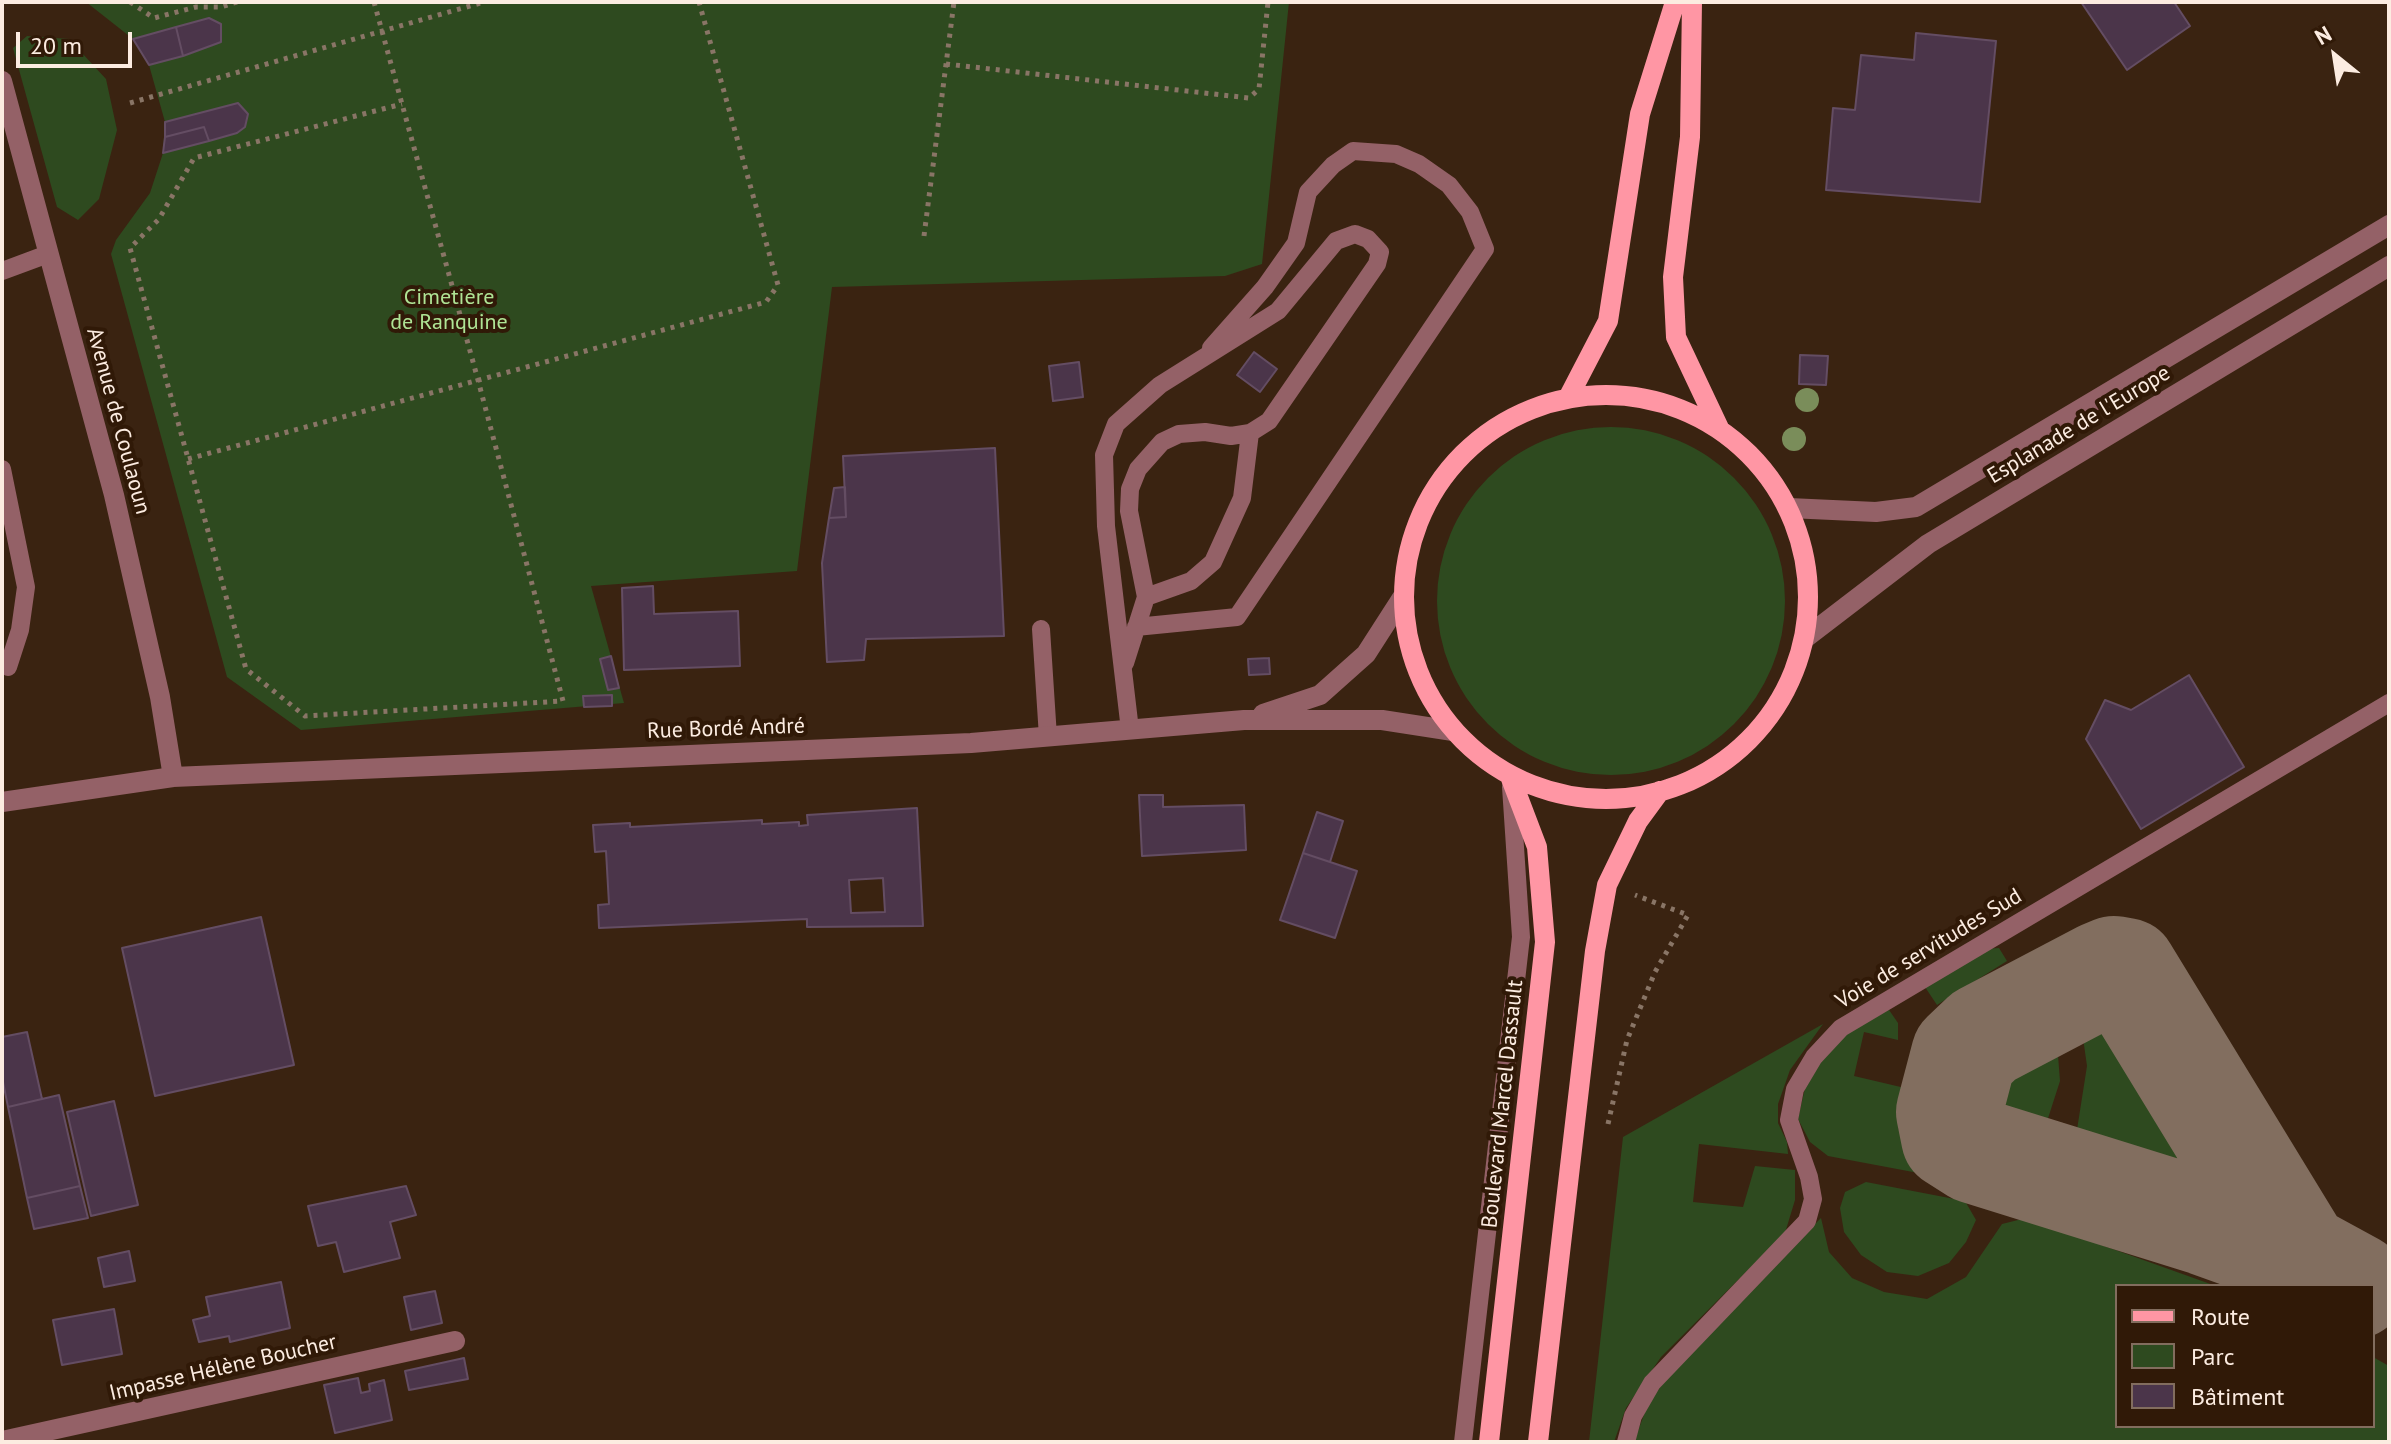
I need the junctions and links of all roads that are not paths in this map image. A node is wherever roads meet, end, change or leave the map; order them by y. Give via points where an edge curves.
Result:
1 (1675, 2) edge
2 (1692, 2) edge
3 (2, 81) edge
4 (2389, 225) edge
5 (48, 254) junction
6 (2389, 266) edge
7 (2, 271) edge
8 (1198, 362) junction
9 (1568, 398) junction
10 (1719, 428) junction
11 (1250, 433) junction
12 (2, 469) edge
13 (1789, 508) junction
14 (1146, 597) junction
15 (1402, 598) junction
16 (1136, 627) junction
17 (1041, 629) dead end
18 (1804, 639) junction
19 (1125, 663) junction
20 (8, 667) dead end
21 (2389, 703) edge
22 (1244, 720) junction
23 (1130, 730) junction
24 (1453, 731) junction
25 (1048, 737) junction
26 (1510, 776) junction
27 (173, 777) junction
28 (1660, 791) junction
29 (2, 802) edge
30 (455, 1341) dead end
31 (2, 1441) edge
32 (1463, 1442) edge
33 (1489, 1442) edge
34 (1538, 1442) edge
35 (1626, 1442) edge

1 - 9 main road via 1640,114 1608,321
2 - 10 main road via 1690,137 1673,277 1676,337
3 - 5 street, Avenue de Coulaoun
4 - 13 street, Esplanade de l'Europe via 1916,507 1876,512
5 - 7 lane
5 - 27 street, Avenue de Coulaoun via 114,495
6 - 18 street, Esplanade de l'Europe via 1928,544
8 - 11 lane via 1278,311 1336,241 1355,234 1380,252 1377,264 1269,421
8 - 16 lane via 1265,287 1296,243 1308,192 1353,151 1396,154 1419,164 1449,185 1470,212 1485,249 1237,617
8 - 19 lane via 1160,385 1116,424 1104,455 1106,526
9 - 10 main road via 1609,394 1666,403
9 - 15 main road via 1491,429 1444,475 1413,533
10 - 13 main road via 1759,464
11 - 14 lane via 1242,498 1213,562 1191,581
11 - 14 lane via 1179,434 1162,442 1138,469 1129,511
12 - 20 lane via 26,587
13 - 18 main road via 1805,566
14 - 16 lane
15 - 22 street via 1366,654 1320,695
15 - 24 main road via 1412,657 1426,691
16 - 19 lane
17 - 25 lane
18 - 28 main road via 1785,691 1753,735 1710,770
19 - 23 lane
21 - 35 lane, Voie de servitudes Sud via 1841,1028 1814,1057 1795,1089 1789,1120 1813,1199 1807,1221 1652,1383 1633,1416
22 - 23 street, Rue Bordé André
22 - 24 street, Rue Bordé André via 1382,720
23 - 25 street, Rue Bordé André
24 - 26 main road
25 - 27 street, Rue Bordé André
26 - 28 main road via 1558,794 1609,799
26 - 32 lane via 1521,937
26 - 33 main road, Boulevard Marcel Dassault via 1537,847 1545,942
27 - 29 street, Rue Bordé André
28 - 34 main road via 1638,821 1607,885
30 - 31 street, Impasse Hélène Boucher

